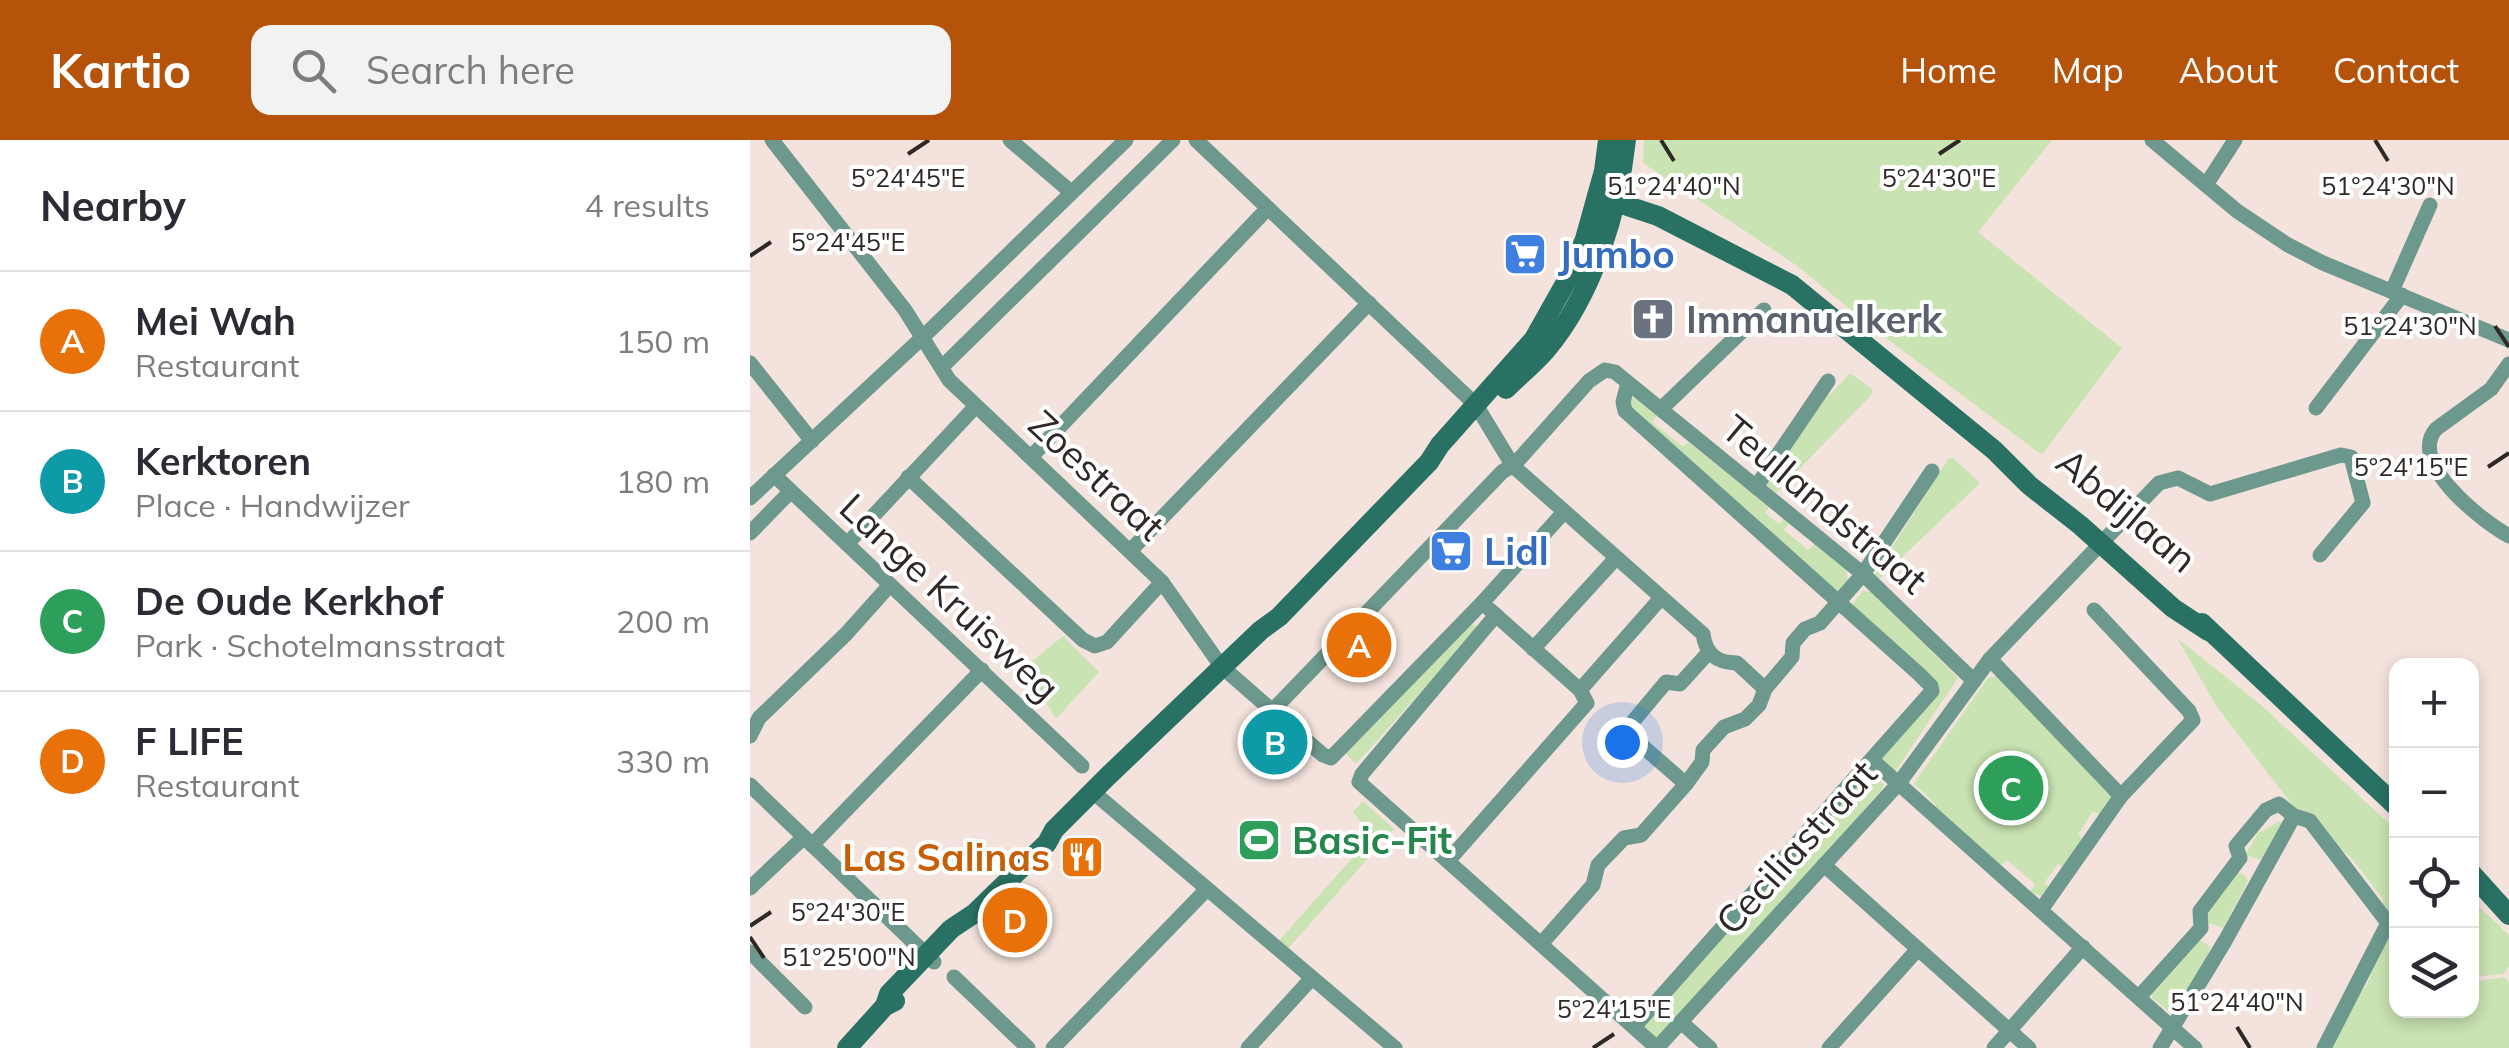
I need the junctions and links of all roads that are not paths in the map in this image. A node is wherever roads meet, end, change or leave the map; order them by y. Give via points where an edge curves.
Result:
1 (772, 140) edge
2 (1010, 140) edge
3 (1126, 140) edge
4 (1173, 140) edge
5 (1196, 140) edge
6 (1608, 140) edge
7 (1626, 140) edge
8 (2152, 140) edge
9 (2236, 140) edge
10 (2206, 184) junction
11 (1071, 192) junction
12 (1604, 205) junction
13 (2430, 205) dead end
14 (1268, 208) junction
15 (2397, 293) junction
16 (1370, 303) junction
17 (1764, 310) dead end
18 (924, 336) junction
19 (2509, 340) edge
20 (750, 363) edge
21 (2509, 364) edge
22 (943, 366) junction
23 (1828, 381) dead end
24 (1628, 382) junction
25 (976, 406) junction
26 (1480, 408) junction
27 (2316, 408) dead end
28 (1662, 409) junction
29 (812, 440) junction
30 (1032, 456) junction
31 (1513, 466) junction
32 (1932, 470) dead end
33 (774, 475) junction
34 (908, 478) junction
35 (1756, 487) junction
36 (790, 492) junction
37 (750, 498) edge
38 (1564, 512) junction
39 (750, 533) edge
40 (2509, 536) edge
41 (2106, 539) junction
42 (847, 544) junction
43 (1131, 550) junction
44 (2320, 554) dead end
45 (1616, 558) junction
46 (1863, 574) junction
47 (1162, 582) junction
48 (889, 586) junction
49 (1661, 598) junction
50 (1840, 602) junction
51 (1482, 603) junction
52 (2094, 610) dead end
53 (1496, 615) junction
54 (1533, 649) junction
55 (1709, 652) junction
56 (1990, 659) junction
57 (982, 670) junction
58 (1225, 670) junction
59 (1974, 681) junction
60 (1766, 689) junction
61 (1580, 690) junction
62 (1932, 691) joint
63 (1274, 709) junction
64 (750, 736) edge
65 (1872, 760) junction
66 (1082, 766) dead end
67 (1899, 783) junction
68 (750, 785) edge
69 (1680, 790) junction
70 (1096, 795) junction
71 (2121, 796) junction
72 (2389, 799) edge
73 (2294, 816) junction
74 (808, 841) junction
75 (2240, 858) junction
76 (1448, 862) junction
77 (1824, 865) junction
78 (2264, 873) junction
79 (2479, 879) edge
80 (2479, 882) edge
81 (750, 888) edge
82 (1207, 890) junction
83 (2509, 901) edge
84 (2041, 910) junction
85 (2509, 915) edge
86 (2200, 928) junction
87 (2225, 941) junction
88 (1540, 944) junction
89 (2083, 947) junction
90 (1918, 949) junction
91 (930, 958) junction
92 (754, 962) edge
93 (954, 977) dead end
94 (1312, 978) junction
95 (2139, 997) junction
96 (805, 1007) dead end
97 (1681, 1022) junction
98 (1634, 1027) junction
99 (2173, 1028) junction
100 (2010, 1030) junction
101 (847, 1048) edge
102 (1028, 1048) edge
103 (1053, 1048) edge
104 (1248, 1048) edge
105 (1396, 1048) edge
106 (1657, 1048) edge
107 (1710, 1048) edge
108 (1829, 1048) edge
109 (1994, 1048) edge
110 (2030, 1048) edge
111 (2160, 1048) edge
112 (2196, 1048) edge
113 (2324, 1048) edge

1 - 18 street, Zoestraat
2 - 11 street
3 - 11 street
4 - 22 street
5 - 14 street
6 - 12 main road
7 - 12 main road via 1622,176
8 - 10 street
9 - 10 street
10 - 15 street via 2288,245
11 - 18 street
12 - 26 main road via 1586,285 1571,314 1545,351
12 - 41 main road, Abdijlaan via 1711,242 1792,285 2028,485
13 - 15 street
14 - 16 street
14 - 30 street
15 - 19 street
15 - 27 street
16 - 26 street
16 - 43 street
17 - 28 street
18 - 22 street, Zoestraat
18 - 29 street
20 - 29 street
21 - 40 street via 2490,389 2436,429 2428,448 2459,498
22 - 25 street, Zoestraat
23 - 35 street
24 - 28 street, Teullandstraat
24 - 31 street, Teullandstraat via 1605,370 1589,381
24 - 50 street, Teullandstraat via 1625,411
25 - 30 street, Zoestraat
25 - 34 street
26 - 31 street
26 - 58 main road
28 - 35 street, Teullandstraat
29 - 33 street
30 - 43 street, Zoestraat
31 - 38 street
31 - 63 street
32 - 46 street
33 - 36 street, Lange Kruisweg
33 - 37 street
34 - 42 street
34 - 47 street via 1095,646 1107,642
35 - 46 street, Teullandstraat
36 - 39 street
36 - 42 street, Lange Kruisweg
38 - 45 street
38 - 51 street
41 - 44 street, Ceciliastraat via 2168,479 2210,494 2341,454 2351,457 2363,503
41 - 56 street, Ceciliastraat
41 - 72 main road, Abdijlaan
42 - 48 street, Lange Kruisweg
43 - 47 street, Zoestraat
45 - 49 street
45 - 54 street
46 - 50 street
46 - 59 street, Teullandstraat
47 - 58 street, Zoestraat
48 - 57 street, Lange Kruisweg
48 - 64 street via 759,718
49 - 55 street via 1703,634
49 - 61 street
50 - 60 street via 1792,643 1792,657
50 - 62 street, Teullandstraat
51 - 53 street
51 - 63 street, Zoestraat via 1331,758
52 - 71 street via 2193,720
53 - 54 street
53 - 76 street via 1359,782
54 - 61 street
55 - 60 street via 1721,663 1736,663
55 - 69 street via 1680,684 1666,682 1625,731
56 - 59 street, Ceciliastraat
56 - 71 street
57 - 66 street, Lange Kruisweg
57 - 74 street
58 - 63 street, Zoestraat
58 - 70 main road
59 - 67 street, Ceciliastraat
60 - 69 street via 1745,719 1724,727 1703,750 1702,762
61 - 76 street via 1587,703
62 - 65 street, Ceciliastraat
65 - 67 street
65 - 98 street, Ceciliastraat
67 - 77 street, Ceciliastraat
67 - 84 street
68 - 74 street
69 - 88 street via 1641,835 1624,838 1598,865 1593,886
70 - 82 street
70 - 91 main road via 961,920
71 - 84 street
73 - 75 street via 2280,804 2266,810 2236,846
73 - 78 street
73 - 113 street via 2310,821 2388,923
74 - 81 street
74 - 91 street
75 - 78 street
75 - 86 street via 2200,911
76 - 88 street
77 - 90 street
77 - 97 street, Ceciliastraat
78 - 87 street
79 - 83 main road
80 - 85 main road
82 - 94 street
82 - 103 street
84 - 89 street
86 - 87 street
86 - 95 street
87 - 99 street
88 - 98 street
89 - 95 street
89 - 100 street
90 - 100 street
90 - 108 street
91 - 101 main road via 889,994
92 - 96 street
93 - 102 street
94 - 104 street
94 - 105 street
95 - 99 street
97 - 106 street, Ceciliastraat
97 - 107 street
98 - 106 street
99 - 111 street
99 - 112 street
100 - 109 street
100 - 110 street

